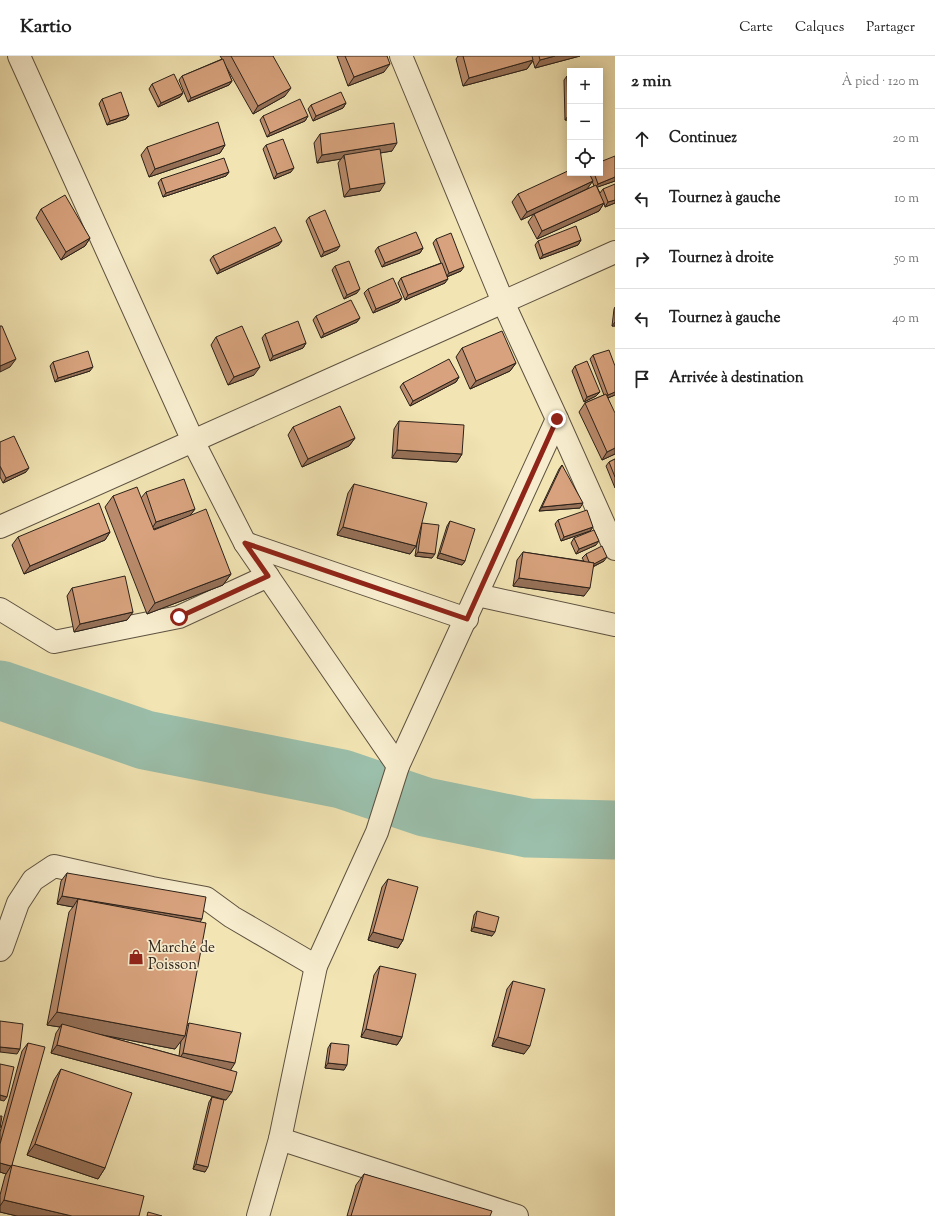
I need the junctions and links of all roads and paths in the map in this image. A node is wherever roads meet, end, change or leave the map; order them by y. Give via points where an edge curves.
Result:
1 (19, 56) edge
2 (401, 56) edge
3 (615, 252) edge
4 (503, 302) junction
5 (557, 419) junction
6 (193, 441) junction
7 (0, 527) edge
8 (245, 543) junction
9 (615, 549) edge
10 (268, 576) junction
11 (478, 595) junction
12 (0, 609) edge
13 (467, 619) junction
14 (615, 626) edge
15 (398, 766) junction
16 (0, 950) edge
17 (316, 966) junction
18 (280, 1139) junction
19 (258, 1216) edge
20 (517, 1216) edge

1 - 6 street
2 - 4 street
3 - 4 street
4 - 5 street
4 - 6 street
5 - 9 street
5 - 11 street
6 - 7 street
6 - 8 street
8 - 10 street
8 - 13 street
10 - 12 street via 179,617 54,642
10 - 15 street
11 - 13 street
11 - 14 street
13 - 15 street
15 - 17 street via 377,832
16 - 17 street via 18,903 33,880 54,866 206,898 232,917
17 - 18 street
18 - 19 street
18 - 20 street

